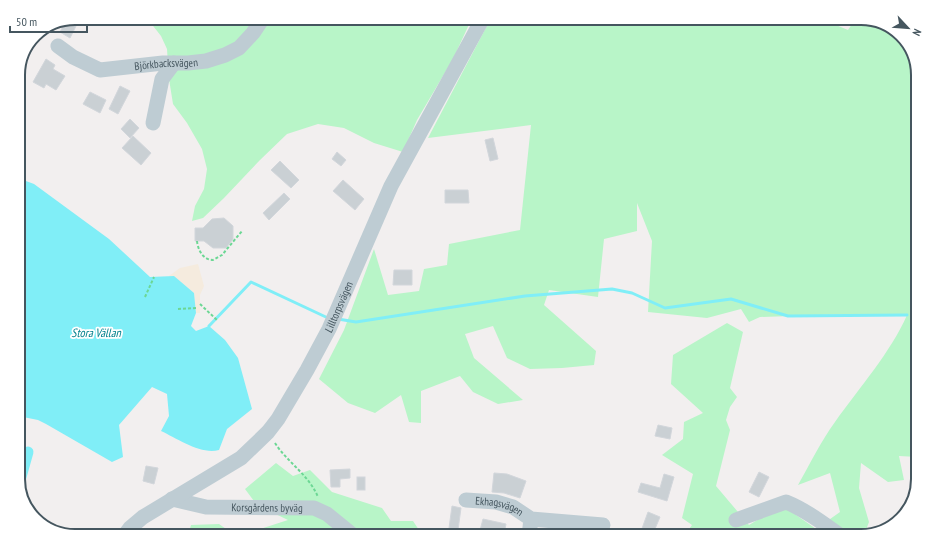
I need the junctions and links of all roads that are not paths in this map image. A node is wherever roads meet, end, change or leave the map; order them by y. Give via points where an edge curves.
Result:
1 (258, 25) edge
2 (479, 25) edge
3 (58, 46) dead end
4 (174, 63) junction
5 (153, 123) dead end
6 (172, 499) junction
7 (466, 500) dead end
8 (531, 518) junction
9 (736, 520) dead end
10 (603, 525) dead end
11 (129, 529) edge
12 (345, 529) edge
13 (529, 529) edge
14 (830, 529) edge

1 - 4 street, Björkbacksvägen via 234,52 206,61
2 - 6 street, Lilltorpsvägen via 391,186 324,327 287,395 278,419 241,458
3 - 4 street, Björkbacksvägen via 73,57 100,70
4 - 5 street via 162,80
6 - 11 street, Lilltorpsvägen via 142,517
6 - 12 street, Korsgårdens byväg via 206,507 314,508
7 - 8 street, Ekhagsvägen via 496,502 514,508
8 - 10 street, Ekhagsvägen
8 - 13 street, Ekhagsvägen
9 - 14 street via 786,502

